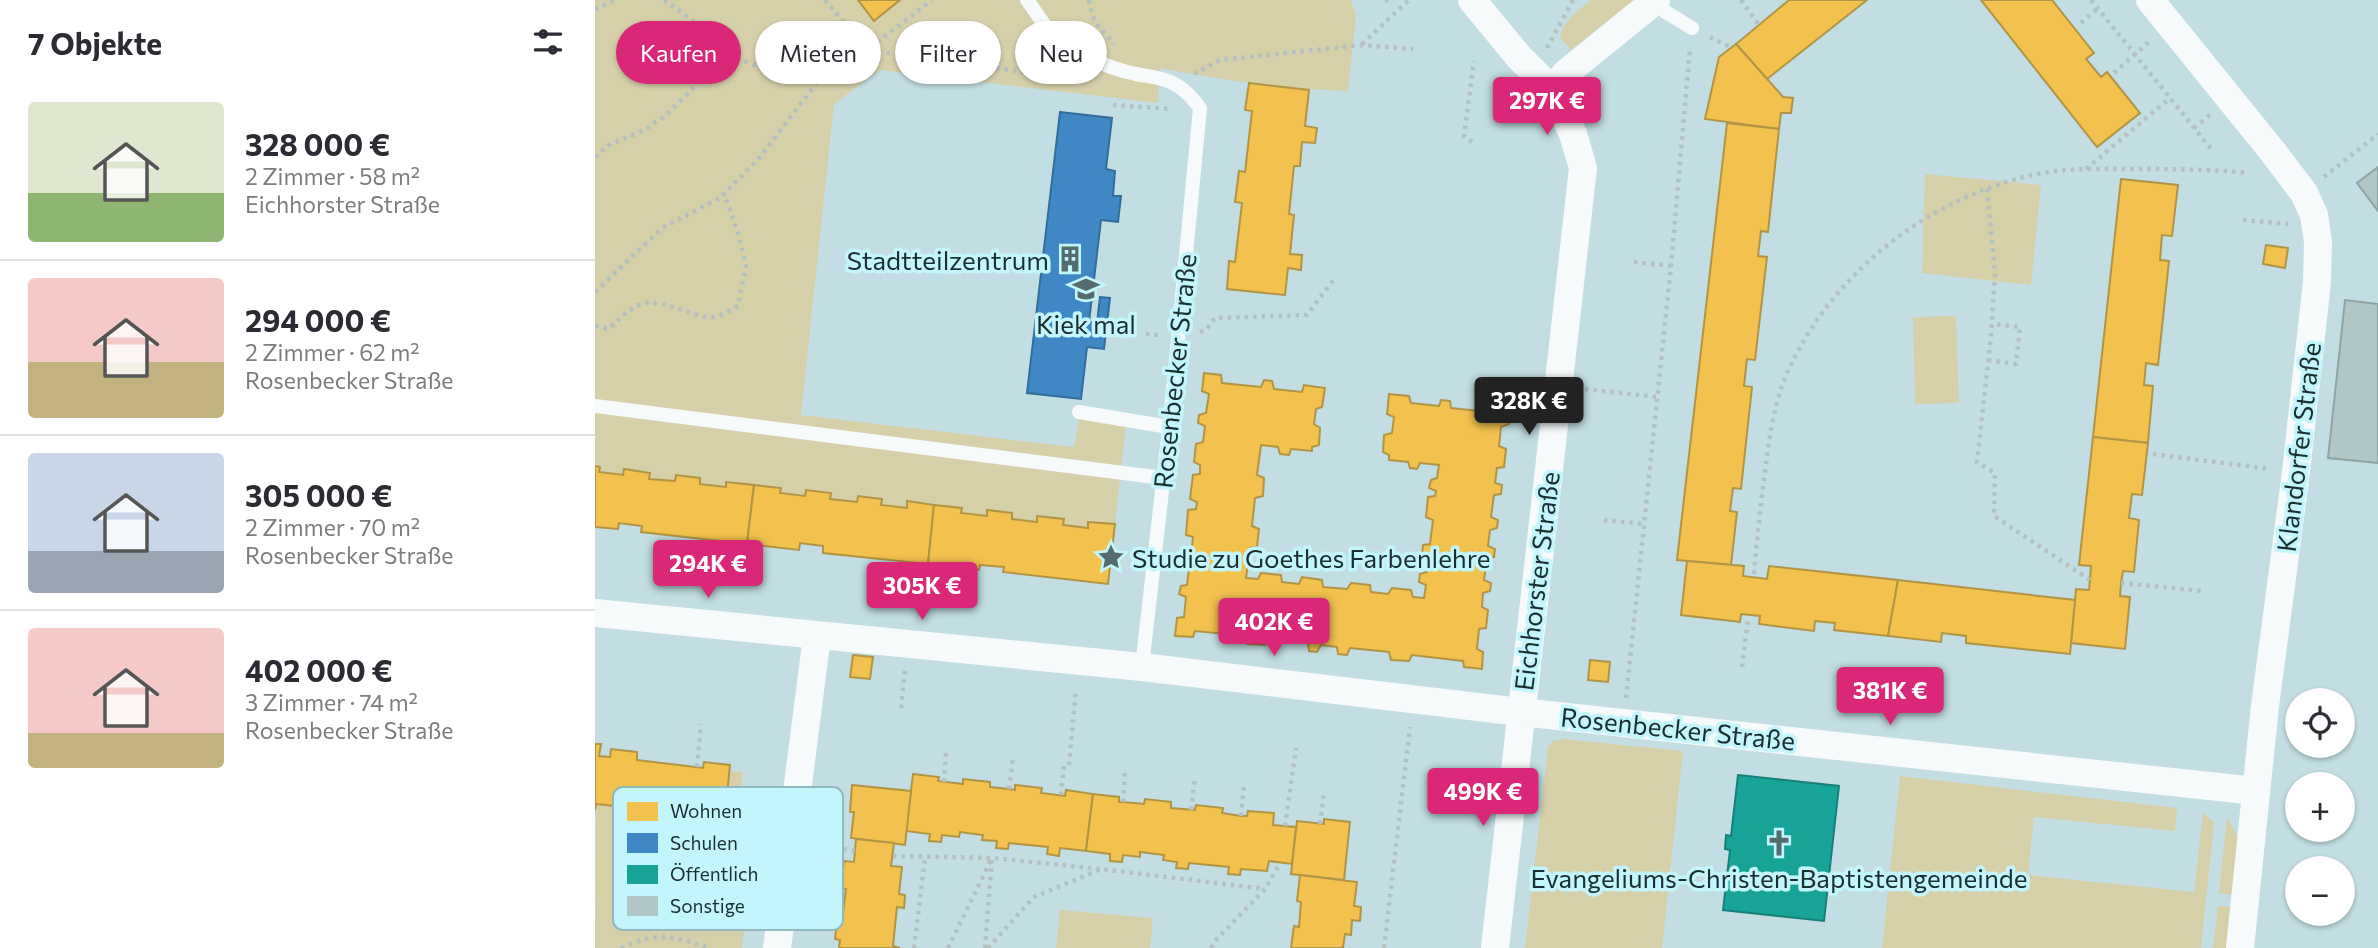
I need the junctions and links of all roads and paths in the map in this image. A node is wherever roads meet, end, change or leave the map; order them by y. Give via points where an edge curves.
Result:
1 (615, 0) edge
2 (664, 0) edge
3 (825, 0) edge
4 (932, 0) edge
5 (1027, 0) edge
6 (1385, 0) edge
7 (1392, 0) edge
8 (1409, 0) edge
9 (1472, 0) edge
10 (1573, 0) edge
11 (1741, 0) edge
12 (2091, 0) edge
13 (2150, 0) edge
14 (1655, 1) edge
15 (2098, 8) junction
16 (595, 9) edge
17 (694, 21) edge
18 (843, 21) edge
19 (2081, 23) dead end
20 (2169, 24) junction
21 (1759, 25) dead end
22 (1692, 28) joint
23 (881, 39) edge
24 (1362, 45) junction
25 (1413, 49) dead end
26 (1546, 49) dead end
27 (881, 52) edge
28 (2135, 54) junction
29 (1474, 61) dead end
30 (1015, 71) edge
31 (2114, 73) dead end
32 (698, 84) edge
33 (816, 84) edge
34 (1176, 85) junction
35 (1552, 90) junction
36 (2170, 99) junction
37 (1113, 105) dead end
38 (1173, 109) dead end
39 (2378, 134) edge
40 (1472, 142) dead end
41 (2212, 150) dead end
42 (595, 157) edge
43 (2344, 161) dead end
44 (2086, 169) junction
45 (2249, 173) dead end
46 (1987, 189) junction
47 (724, 193) junction
48 (2314, 215) junction
49 (2243, 220) dead end
50 (1634, 262) dead end
51 (1671, 266) junction
52 (1335, 278) dead end
53 (595, 292) edge
54 (1992, 324) junction
55 (595, 326) edge
56 (1196, 333) dead end
57 (1988, 360) junction
58 (1560, 387) junction
59 (1657, 397) junction
60 (595, 406) edge
61 (1079, 412) dead end
62 (1169, 427) junction
63 (2153, 454) dead end
64 (2296, 472) junction
65 (1163, 478) junction
66 (1604, 520) dead end
67 (1644, 524) junction
68 (1754, 574) dead end
69 (2090, 580) dead end
70 (2121, 583) dead end
71 (2203, 591) dead end
72 (595, 613) edge
73 (1748, 619) dead end
74 (817, 636) junction
75 (908, 645) junction
76 (1079, 661) junction
77 (1143, 667) junction
78 (1742, 667) dead end
79 (1413, 698) junction
80 (901, 708) dead end
81 (1520, 712) junction
82 (1624, 723) junction
83 (701, 724) dead end
84 (1296, 748) dead end
85 (946, 751) dead end
86 (1013, 758) dead end
87 (697, 767) dead end
88 (1125, 771) dead end
89 (1195, 778) dead end
90 (944, 782) dead end
91 (1244, 783) dead end
92 (798, 787) edge
93 (1009, 789) dead end
94 (2256, 791) junction
95 (1324, 792) dead end
96 (1061, 795) dead end
97 (1123, 802) dead end
98 (1191, 810) dead end
99 (1241, 816) dead end
100 (1320, 824) dead end
101 (1285, 826) dead end
102 (843, 849) edge
103 (855, 851) dead end
104 (893, 856) dead end
105 (925, 858) junction
106 (992, 858) junction
107 (1280, 863) dead end
108 (1101, 869) junction
109 (1265, 889) junction
110 (779, 930) edge
111 (621, 948) edge
112 (710, 948) edge
113 (777, 948) edge
114 (914, 948) edge
115 (948, 948) edge
116 (987, 948) edge
117 (1212, 948) edge
118 (1384, 948) edge
119 (1495, 948) edge
120 (2241, 948) edge

1 - 16 path
2 - 17 path
3 - 18 path
4 - 23 path
5 - 34 lane via 1059,41 1117,69
6 - 7 path
8 - 24 path
9 - 35 street, Eichhorster Straße
10 - 26 path
11 - 21 path
12 - 15 path
13 - 20 street, Klandorfer Straße
14 - 22 lane
14 - 35 street via 1566,73
15 - 19 path
15 - 28 path
20 - 28 path
20 - 48 street, Klandorfer Straße via 2288,171
22 - 51 path
24 - 25 path
24 - 34 path via 1220,60
27 - 30 path
28 - 31 path
28 - 36 path
29 - 40 path via 1464,136
32 - 42 path via 664,117
33 - 47 path via 761,156
34 - 62 lane, Rosenbecker Straße via 1200,108
35 - 58 street, Eichhorster Straße via 1583,168
36 - 41 path
36 - 44 path
37 - 38 path
39 - 43 path
44 - 45 path
44 - 46 path via 2043,173
46 - 54 path via 1995,273
46 - 68 path via 1937,210 1893,240 1817,317 1787,372 1772,420
47 - 53 path via 662,228
47 - 55 path via 746,266 738,306 713,317 641,302 609,329
48 - 49 path via 2294,225
48 - 64 street, Klandorfer Straße via 2317,282
50 - 51 path
51 - 59 path
52 - 56 path via 1307,314 1215,318 1206,330
54 - 57 path
54 - 57 path via 2020,327 2016,364
57 - 69 path via 1977,462 1995,473 1994,516
58 - 59 path
58 - 81 street, Eichhorster Straße
59 - 67 path
60 - 65 lane
61 - 62 lane
62 - 65 lane, Rosenbecker Straße
63 - 64 path
64 - 94 street, Klandorfer Straße
65 - 77 lane, Rosenbecker Straße
66 - 67 path
67 - 82 path
70 - 71 path
72 - 74 street, Rosenbecker Straße
73 - 78 path
74 - 75 street, Rosenbecker Straße
74 - 92 street
75 - 76 street, Rosenbecker Straße
75 - 80 path
76 - 77 street, Rosenbecker Straße
76 - 96 path
77 - 79 street, Rosenbecker Straße
79 - 81 street, Rosenbecker Straße
79 - 118 path
81 - 82 street, Rosenbecker Straße
81 - 119 street, Eichhorster Straße
82 - 94 street, Rosenbecker Straße
83 - 87 path
84 - 101 path
85 - 90 path
86 - 93 path
88 - 97 path
89 - 98 path
91 - 99 path
94 - 120 street, Klandorfer Straße
95 - 100 path
102 - 103 path
104 - 105 path
105 - 106 path
105 - 114 path
106 - 108 path
106 - 115 path
106 - 116 path
107 - 109 path
108 - 109 path
108 - 116 path via 1034,897
109 - 117 path
110 - 113 street
111 - 112 path via 644,937 668,937

